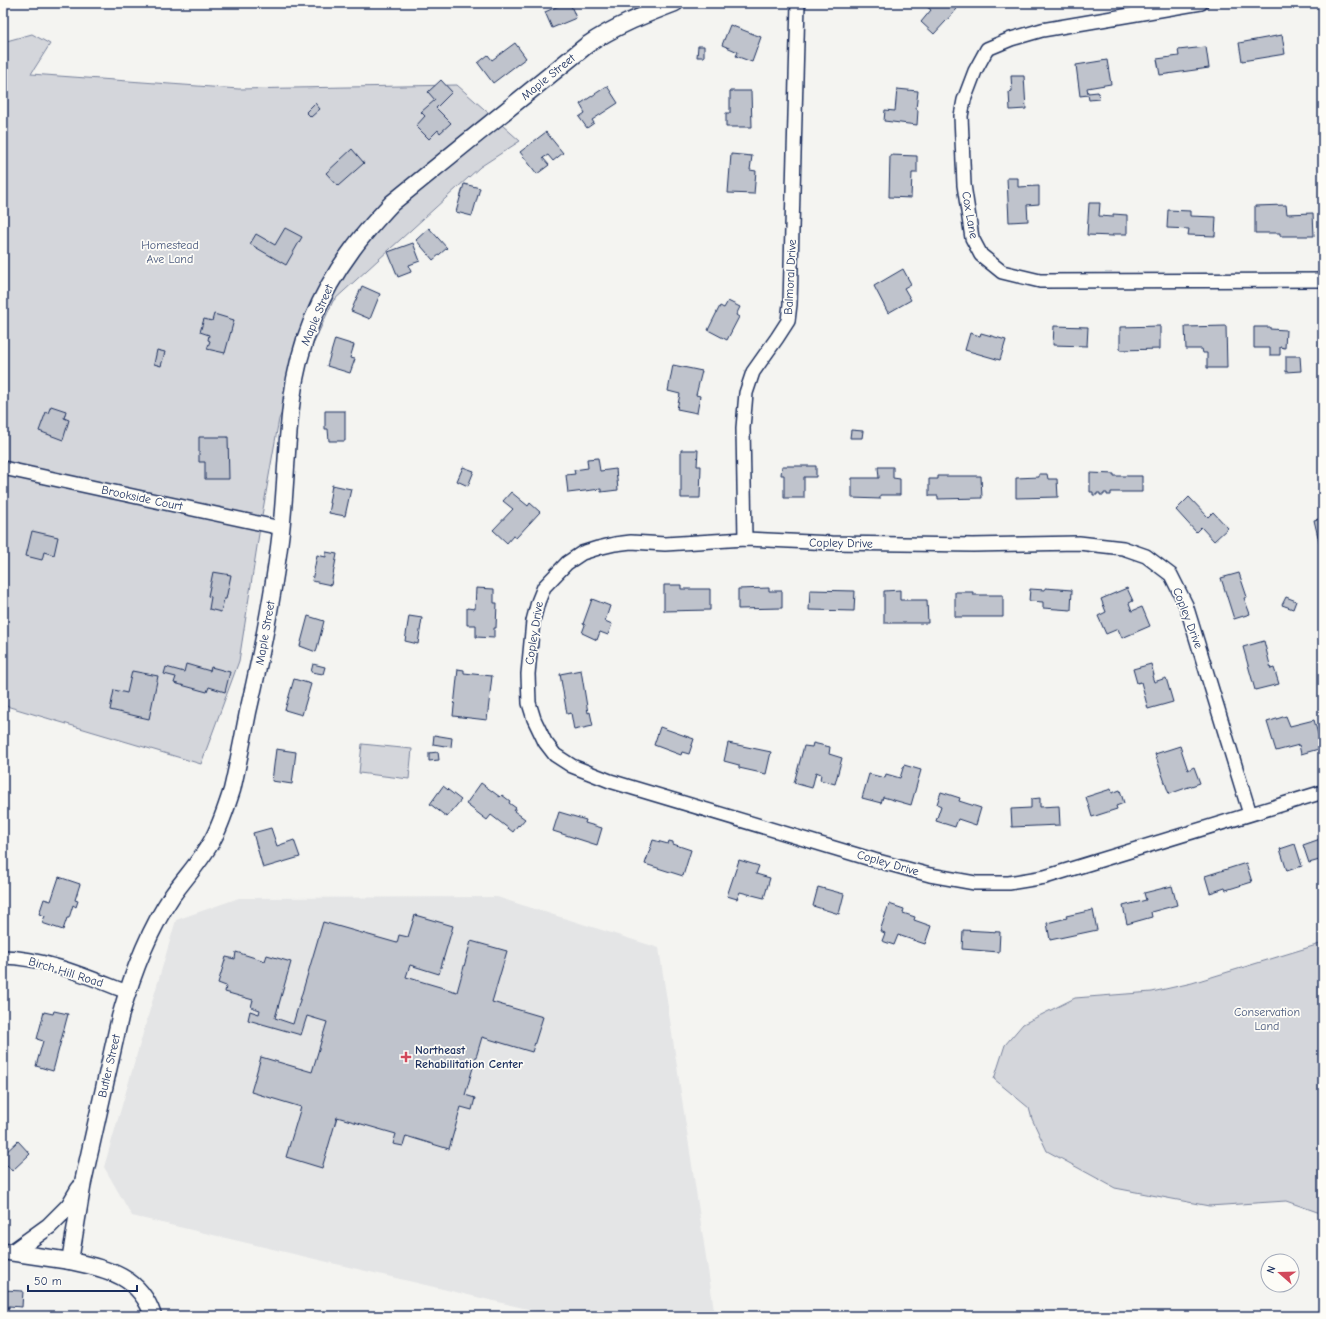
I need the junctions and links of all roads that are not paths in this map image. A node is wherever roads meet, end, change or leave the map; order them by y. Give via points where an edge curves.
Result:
1 (675, 3) edge
2 (798, 3) edge
3 (1201, 3) edge
4 (1323, 280) edge
5 (3, 468) edge
6 (281, 528) junction
7 (745, 539) junction
8 (232, 790) joint
9 (1323, 792) edge
10 (1250, 814) junction
11 (3, 957) edge
12 (127, 992) junction
13 (83, 1182) junction
14 (8, 1252) edge
15 (70, 1261) junction
16 (153, 1316) edge

1 - 6 street, Maple Street via 628,21 588,45 392,203 352,249 322,298 302,348 292,398
2 - 7 street, Balmoral Drive via 790,304 788,320 753,372 746,393 743,428
3 - 4 street, Cox Lane via 1042,30 987,49 964,100 962,116 964,185 972,238 980,255 1002,272 1040,281
5 - 6 street, Brookside Court
6 - 8 street, Maple Street via 260,661
7 - 10 street, Copley Drive via 973,545 1079,543 1123,548 1146,556 1171,575 1186,605
7 - 10 street, Copley Drive via 616,544 582,553 567,563 544,587 533,620 528,674 529,703 534,719 555,755 572,766 610,781 874,860 930,875 975,883 1009,883 1045,877
8 - 12 street, Butler Street via 214,836 171,897 156,924
9 - 10 street, Copley Drive
11 - 12 street, Birch Hill Road via 31,960
12 - 13 street, Butler Street
13 - 14 street via 69,1206 49,1226
13 - 15 street, Butler Street
14 - 15 street
15 - 16 street via 97,1267 125,1278 144,1297

